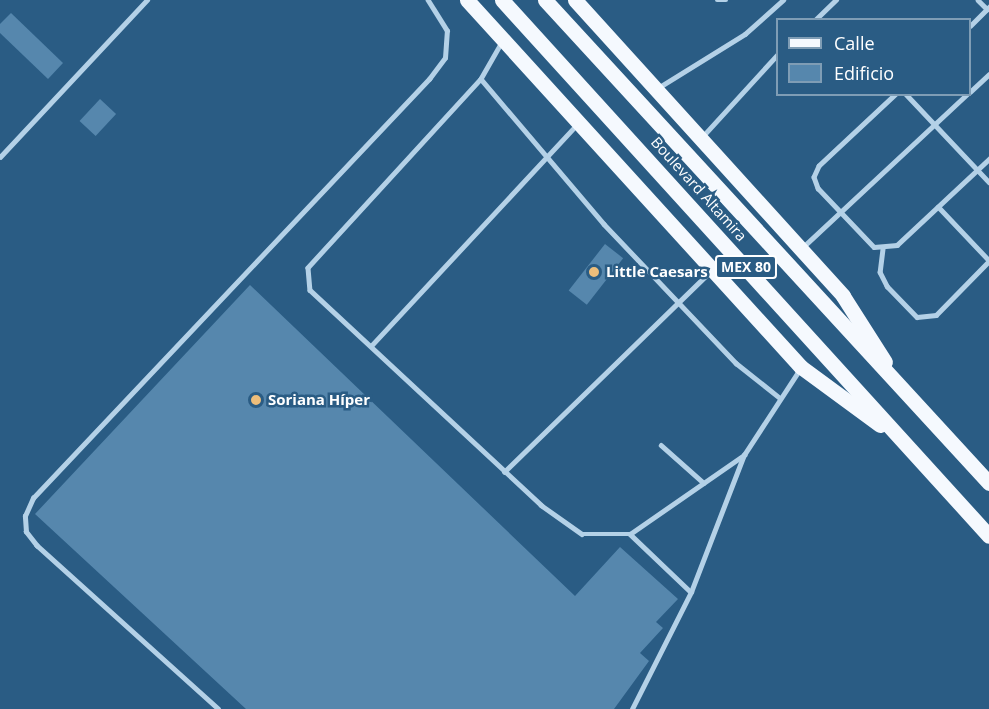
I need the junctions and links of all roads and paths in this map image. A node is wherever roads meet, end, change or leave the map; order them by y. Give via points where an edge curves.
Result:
1 (147, 0) edge
2 (428, 0) edge
3 (467, 0) edge
4 (502, 0) edge
5 (544, 0) edge
6 (717, 0) edge
7 (726, 0) edge
8 (783, 0) edge
9 (836, 0) edge
10 (978, 0) edge
11 (578, 1) edge
12 (988, 9) edge
13 (817, 18) edge
14 (971, 24) edge
15 (504, 40) junction
16 (776, 55) edge
17 (989, 74) edge
18 (481, 79) junction
19 (656, 89) junction
20 (971, 90) edge
21 (894, 96) edge
22 (908, 96) edge
23 (965, 96) edge
24 (578, 122) junction
25 (934, 125) junction
26 (701, 138) junction
27 (0, 157) edge
28 (546, 158) junction
29 (989, 159) edge
30 (977, 170) junction
31 (989, 182) edge
32 (938, 207) junction
33 (841, 213) junction
34 (802, 249) junction
35 (883, 249) junction
36 (712, 269) junction
37 (678, 302) junction
38 (371, 346) junction
39 (801, 367) junction
40 (906, 395) junction
41 (780, 398) junction
42 (906, 444) junction
43 (661, 445) dead end
44 (744, 454) junction
45 (504, 472) junction
46 (704, 483) junction
47 (989, 483) edge
48 (630, 534) junction
49 (989, 536) edge
50 (691, 592) junction
51 (218, 709) edge
52 (632, 709) edge

1 - 27 lane
2 - 51 lane via 447,31 445,58 429,79 33,498 25,516 26,532 36,546
3 - 15 main road
4 - 42 main road, Boulevard Altamira / MEX 80
5 - 40 main road, Boulevard Altamira / MEX 80
6 - 7 lane
8 - 19 lane via 745,34
9 - 13 lane
10 - 12 lane
11 - 19 main road
12 - 14 lane
15 - 18 lane
15 - 24 main road
16 - 26 lane
17 - 20 lane
18 - 28 lane
18 - 38 lane via 308,268 310,290
19 - 26 main road
21 - 33 lane via 816,172 818,188
22 - 25 lane
23 - 25 lane
24 - 28 lane
24 - 36 main road
25 - 30 lane
25 - 33 lane
26 - 34 main road
28 - 37 lane
28 - 38 lane
29 - 30 lane
30 - 31 lane
30 - 32 lane
32 - 35 lane via 897,245
32 - 35 lane via 989,261 936,315 917,317 887,286 880,272
33 - 34 lane
33 - 35 lane
34 - 40 main road via 843,296
36 - 37 lane
36 - 39 main road
37 - 41 lane via 757,383
37 - 45 lane
38 - 45 lane
39 - 41 lane
39 - 42 main road
40 - 47 main road, Boulevard Altamira / MEX 80
41 - 44 lane
42 - 49 main road, Boulevard Altamira / MEX 80
43 - 46 lane
44 - 46 lane
44 - 50 lane
45 - 48 lane via 582,534
46 - 48 lane
48 - 50 lane
50 - 52 lane

